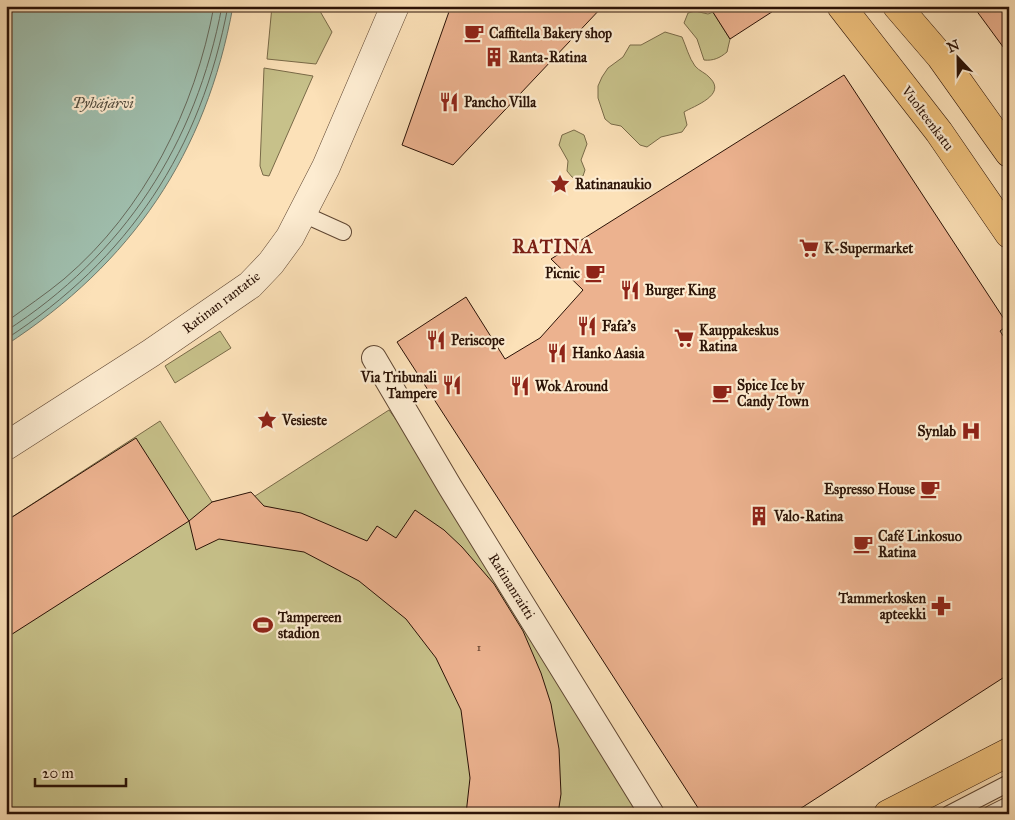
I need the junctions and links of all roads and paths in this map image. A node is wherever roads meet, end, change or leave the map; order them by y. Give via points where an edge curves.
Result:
1 (395, 6) edge
2 (841, 6) edge
3 (897, 6) edge
4 (1009, 153) edge
5 (303, 214) junction
6 (343, 232) dead end
7 (1009, 234) edge
8 (374, 358) dead end
9 (6, 446) edge
10 (1009, 752) edge
11 (1009, 784) edge
12 (1009, 805) edge
13 (652, 814) edge
14 (888, 814) edge
15 (950, 814) edge
16 (991, 814) edge

1 - 5 street, Ratinan rantatie
2 - 7 main road, Vuolteenkatu via 939,132
3 - 4 main road via 940,56
5 - 6 lane
5 - 9 street, Ratinan rantatie via 271,263 250,284 151,353
8 - 13 street, Ratinanraitti
10 - 14 main road
11 - 15 lane
12 - 16 lane

